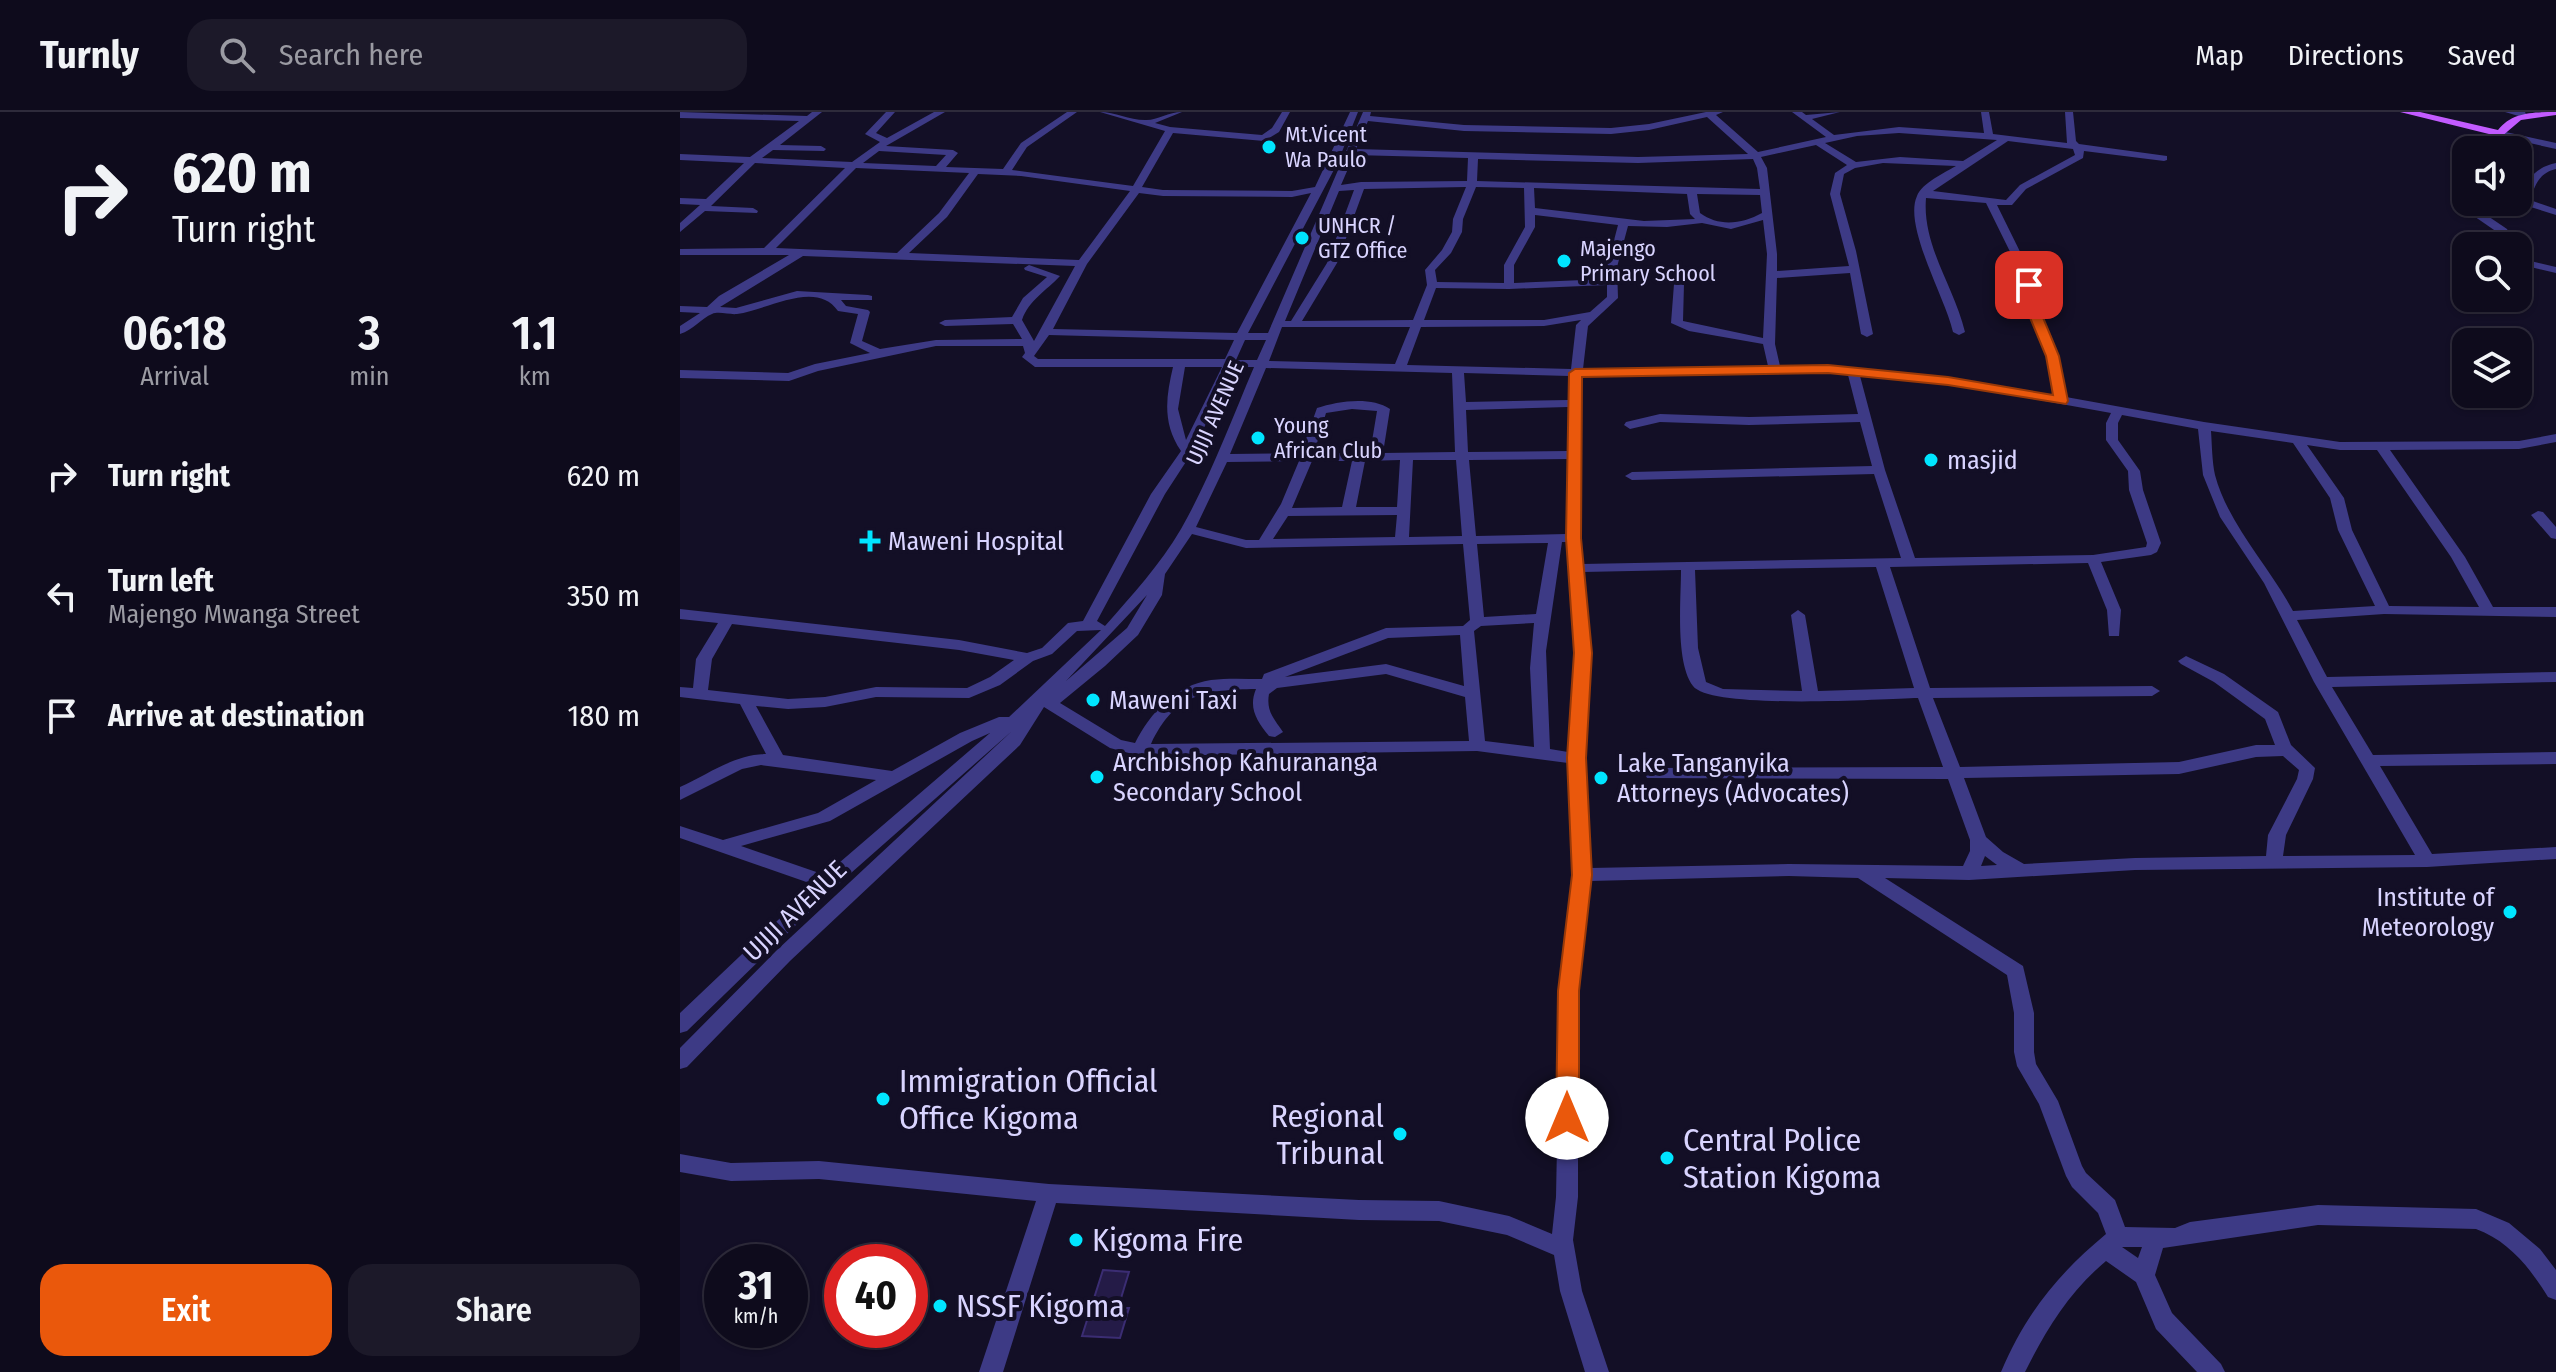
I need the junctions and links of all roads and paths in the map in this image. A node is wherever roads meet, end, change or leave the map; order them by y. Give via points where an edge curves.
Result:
1 (891, 112) edge
2 (941, 112) edge
3 (1073, 112) edge
4 (1104, 112) edge
5 (1178, 112) edge
6 (1286, 112) edge
7 (1433, 112) edge
8 (1796, 112) edge
9 (1985, 112) edge
10 (2069, 112) edge
11 (2406, 112) edge
12 (2556, 112) edge
13 (1714, 113) edge
14 (2516, 113) edge
15 (1362, 114) edge
16 (1835, 114) edge
17 (680, 115) edge
18 (814, 115) edge
19 (1808, 118) junction
20 (1145, 124) junction
21 (1435, 126) junction
22 (1170, 130) junction
23 (1827, 134) junction
24 (2501, 134) junction
25 (1989, 136) junction
26 (2008, 137) junction
27 (1817, 142) junction
28 (883, 145) junction
29 (2072, 146) junction
30 (2556, 146) edge
31 (771, 147) junction
32 (821, 149) dead end
33 (1351, 152) junction
34 (1473, 155) junction
35 (1756, 156) junction
36 (680, 157) edge
37 (2164, 158) dead end
38 (753, 160) junction
39 (1964, 164) junction
40 (1854, 165) junction
41 (2556, 166) edge
42 (851, 167) junction
43 (939, 168) junction
44 (976, 170) junction
45 (1006, 172) junction
46 (2532, 183) edge
47 (1529, 184) junction
48 (1361, 185) junction
49 (1472, 185) junction
50 (2446, 186) dead end
51 (1138, 187) junction
52 (2452, 187) edge
53 (1335, 188) junction
54 (1318, 189) junction
55 (1763, 192) junction
56 (1692, 193) junction
57 (1924, 193) junction
58 (680, 201) edge
59 (1991, 203) junction
60 (703, 205) junction
61 (2532, 205) edge
62 (753, 211) dead end
63 (1531, 211) junction
64 (2556, 212) edge
65 (1767, 214) junction
66 (2481, 216) edge
67 (1703, 220) junction
68 (1624, 221) junction
69 (680, 229) edge
70 (2503, 232) edge
71 (767, 251) junction
72 (680, 252) edge
73 (800, 253) junction
74 (899, 257) junction
75 (989, 259) junction
76 (1082, 263) junction
77 (2532, 264) edge
78 (1855, 269) junction
79 (2556, 270) edge
80 (1770, 275) junction
81 (1612, 282) junction
82 (1679, 284) dead end
83 (1432, 285) junction
84 (1509, 286) junction
85 (825, 295) junction
86 (868, 298) dead end
87 (680, 309) edge
88 (711, 310) junction
89 (1593, 315) junction
90 (1016, 320) junction
91 (945, 323) dead end
92 (1279, 324) junction
93 (1294, 324) junction
94 (1419, 324) junction
95 (680, 331) edge
96 (1046, 332) junction
97 (1959, 332) dead end
98 (1867, 334) dead end
99 (1240, 337) junction
100 (1273, 337) junction
101 (1769, 342) junction
102 (1029, 347) junction
103 (889, 352) junction
104 (1229, 363) junction
105 (1180, 364) junction
106 (1263, 365) junction
107 (1399, 369) junction
108 (1458, 369) junction
109 (1775, 369) junction
110 (1853, 371) junction
111 (1576, 373) junction
112 (680, 374) edge
113 (2061, 401) junction
114 (1575, 403) junction
115 (1461, 406) junction
116 (2118, 411) junction
117 (1866, 418) junction
118 (1630, 425) dead end
119 (2204, 426) junction
120 (2556, 438) edge
121 (2298, 441) junction
122 (2382, 448) junction
123 (1187, 451) junction
124 (1574, 455) junction
125 (1376, 456) junction
126 (1407, 456) junction
127 (1462, 456) junction
128 (1307, 457) junction
129 (1359, 457) junction
130 (1222, 458) junction
131 (1879, 470) junction
132 (1632, 476) dead end
133 (1404, 511) junction
134 (1285, 512) junction
135 (1348, 512) junction
136 (2538, 515) dead end
137 (1188, 529) junction
138 (2556, 535) edge
139 (1565, 538) junction
140 (1471, 539) junction
141 (1402, 541) junction
142 (1263, 544) junction
143 (2093, 559) junction
144 (1909, 562) junction
145 (1882, 563) junction
146 (1688, 567) junction
147 (1576, 568) junction
148 (1159, 573) junction
149 (2384, 610) junction
150 (2489, 612) junction
151 (2556, 612) edge
152 (680, 614) edge
153 (1798, 615) dead end
154 (2287, 616) junction
155 (1542, 618) junction
156 (727, 620) junction
157 (1088, 625) junction
158 (1472, 625) junction
159 (1111, 628) junction
160 (2114, 633) dead end
161 (1028, 658) junction
162 (2186, 661) dead end
163 (2556, 677) edge
164 (2322, 682) junction
165 (1250, 683) junction
166 (1273, 684) junction
167 (2152, 691) dead end
168 (680, 692) edge
169 (700, 694) junction
170 (1474, 694) junction
171 (1924, 694) junction
172 (1811, 696) junction
173 (1047, 699) junction
174 (746, 701) junction
175 (1015, 717) junction
176 (1275, 732) dead end
177 (1477, 746) junction
178 (1140, 750) junction
179 (2286, 750) junction
180 (1542, 751) junction
181 (1576, 758) junction
182 (2556, 758) edge
183 (777, 760) junction
184 (2368, 761) junction
185 (1955, 773) junction
186 (1653, 774) dead end
187 (893, 777) junction
188 (680, 794) edge
189 (680, 832) edge
190 (1979, 840) junction
191 (724, 847) junction
192 (2556, 853) edge
193 (2427, 861) junction
194 (2274, 864) junction
195 (2023, 870) junction
196 (1861, 871) junction
197 (1969, 873) junction
198 (1582, 875) junction
199 (828, 883) junction
200 (680, 1025) edge
201 (680, 1061) edge
202 (680, 1163) edge
203 (1049, 1193) junction
204 (2155, 1239) junction
205 (2112, 1243) junction
206 (1563, 1249) junction
207 (2545, 1260) edge
208 (2144, 1275) junction
209 (2556, 1289) edge
210 (991, 1372) edge
211 (1597, 1372) edge
212 (2013, 1372) edge
213 (2213, 1372) edge

1 - 28 street via 870,134
2 - 28 street
3 - 45 street via 1024,145
4 - 20 street
5 - 20 street
6 - 22 street via 1264,138
7 - 21 street
8 - 19 street
9 - 25 street
10 - 29 street
11 - 24 main road
12 - 14 main road
13 - 21 street via 1625,130
13 - 35 street
14 - 24 main road
15 - 21 street
15 - 33 street, UJIJI AVENUE
15 - 54 street
16 - 19 street
16 - 23 street
17 - 18 street
18 - 31 street
19 - 23 street
20 - 22 street
22 - 51 street
23 - 25 street via 1873,130
23 - 27 street
24 - 30 street
25 - 26 street
26 - 29 street
26 - 39 street
27 - 35 street
27 - 40 street
28 - 42 street
28 - 43 street via 953,153
29 - 37 street
29 - 59 street via 2081,154 2076,160 2023,187 2008,203
31 - 32 street
31 - 38 street
33 - 34 street
33 - 53 street, UJIJI AVENUE
34 - 35 street
34 - 49 street
35 - 55 street
36 - 38 street
38 - 42 street
38 - 60 street
39 - 40 street via 1910,160
39 - 57 street
40 - 78 street via 1840,173 1835,194
41 - 46 street via 2547,167
42 - 43 street
42 - 71 street
43 - 44 street
44 - 45 street
44 - 74 street via 943,215
45 - 51 street
47 - 49 street
47 - 56 street
47 - 63 street
48 - 49 street
48 - 53 street
48 - 93 street via 1332,263
49 - 83 street via 1457,232 1430,270
50 - 52 street
51 - 54 street via 1163,193 1306,194
51 - 76 street
53 - 92 street, UJIJI AVENUE
54 - 99 street
55 - 56 street
55 - 65 street
56 - 67 street via 1692,206
57 - 59 street
57 - 97 street via 1920,215
58 - 60 street
59 - 113 street via 2026,274 2053,356
60 - 62 street
60 - 69 street
61 - 64 street
63 - 68 street
63 - 84 street via 1530,227 1509,265
65 - 67 street via 1743,224
65 - 80 street
66 - 70 street
67 - 68 street
68 - 81 street
71 - 72 street
71 - 73 street
73 - 74 street
73 - 88 street
74 - 75 street
75 - 76 street
75 - 90 street via 1055,275 1027,301
76 - 96 street
77 - 79 street
78 - 80 street
78 - 98 street
80 - 101 street
81 - 84 street
81 - 89 street via 1613,298
82 - 101 street via 1677,323
83 - 84 street
83 - 94 street
85 - 86 street
85 - 88 street via 797,294 741,310
85 - 103 street via 842,309 864,312 859,346
87 - 88 street
88 - 95 street
89 - 94 street via 1560,322
89 - 111 street via 1582,325
90 - 91 street
90 - 102 street
92 - 93 street
92 - 100 street, UJIJI AVENUE
93 - 94 street
94 - 107 street
96 - 99 street
96 - 102 street
99 - 100 street
99 - 104 street
100 - 106 street, UJIJI AVENUE
101 - 109 street
102 - 103 street via 936,343
102 - 105 street via 1030,360 1043,365
103 - 112 street via 789,377
104 - 105 street
104 - 106 street
104 - 123 street
105 - 123 street via 1170,409 1175,434
106 - 107 street
106 - 130 street, UJIJI AVENUE
107 - 108 street
108 - 111 street
108 - 115 street
109 - 110 street
109 - 111 street
110 - 113 street
110 - 117 street
111 - 114 street
113 - 116 street
114 - 115 street
114 - 124 street
115 - 127 street
116 - 119 street
116 - 143 street via 2112,440 2134,471 2154,543 2146,552
117 - 118 street via 1660,418
117 - 131 street
119 - 121 street
119 - 154 street via 2215,493
120 - 122 street via 2519,445
121 - 122 street
121 - 149 street via 2337,498 2345,530
122 - 150 street via 2458,557
123 - 157 street
124 - 127 street
124 - 139 street
125 - 126 street
125 - 128 street via 1386,411 1364,406 1321,411
125 - 129 street
126 - 127 street
126 - 133 street
127 - 140 street
128 - 129 street
128 - 130 street
128 - 134 street
129 - 135 street
130 - 137 street, UJIJI AVENUE
131 - 132 street
131 - 144 street
133 - 135 street
133 - 141 street
134 - 135 street
134 - 142 street
136 - 138 street
137 - 142 street
137 - 148 street, UJIJI AVENUE
139 - 140 street
139 - 147 street
139 - 155 street
140 - 141 street
140 - 158 street
141 - 142 street
143 - 144 street
143 - 160 street via 2114,610
144 - 145 street
145 - 146 street
145 - 171 street
146 - 147 street
146 - 172 street via 1693,672 1700,686 1723,694
147 - 181 street via 1583,653
148 - 159 street, UJIJI AVENUE
148 - 173 street via 1148,609 1127,637
149 - 150 street
149 - 154 street
150 - 151 street
152 - 156 street
153 - 172 street
154 - 164 street
155 - 158 street
155 - 180 street
156 - 161 street via 959,645
156 - 169 street via 704,659
157 - 159 street
157 - 161 street via 1069,627 1047,651
158 - 165 street via 1386,633
158 - 170 street via 1466,646
159 - 173 street, UJIJI AVENUE
161 - 174 street via 969,693 907,690 802,704
162 - 179 street via 2272,716
163 - 164 street
164 - 184 street
165 - 166 street
165 - 178 street via 1211,685 1184,695 1160,716
166 - 170 street via 1386,669
166 - 176 street via 1262,692 1260,702 1262,716
167 - 171 street
168 - 169 street
169 - 174 street
170 - 177 street
171 - 172 street
171 - 185 street
173 - 175 street, UJIJI AVENUE
173 - 178 street via 1116,744
173 - 201 street, UJIJI AVENUE via 1014,741 783,956
174 - 183 street
175 - 187 street
175 - 199 street, UJIJI AVENUE
177 - 178 street
177 - 180 street
179 - 185 street via 2179,768
179 - 194 street via 2302,761 2307,773 2277,835
180 - 181 street
181 - 198 street
182 - 184 street
183 - 187 street
183 - 188 street via 744,761
184 - 193 street
185 - 186 street
185 - 190 street
187 - 191 street via 813,822 751,835
189 - 191 street
190 - 195 street
190 - 197 street
191 - 199 street
192 - 193 street
193 - 194 street
194 - 195 street
195 - 197 street
196 - 197 street
196 - 198 street
196 - 205 street via 2016,971 2027,1066 2048,1101 2073,1169 2107,1207
198 - 206 street via 1569,991
199 - 200 street, UJIJI AVENUE
202 - 203 street via 731,1172 819,1170
203 - 206 street via 1439,1211 1509,1226
203 - 210 street
204 - 205 street
204 - 207 street via 2318,1215 2448,1216 2496,1225
204 - 208 street
205 - 208 street
205 - 212 street via 2080,1269 2048,1309
206 - 211 street
207 - 209 street
208 - 213 street via 2164,1321

